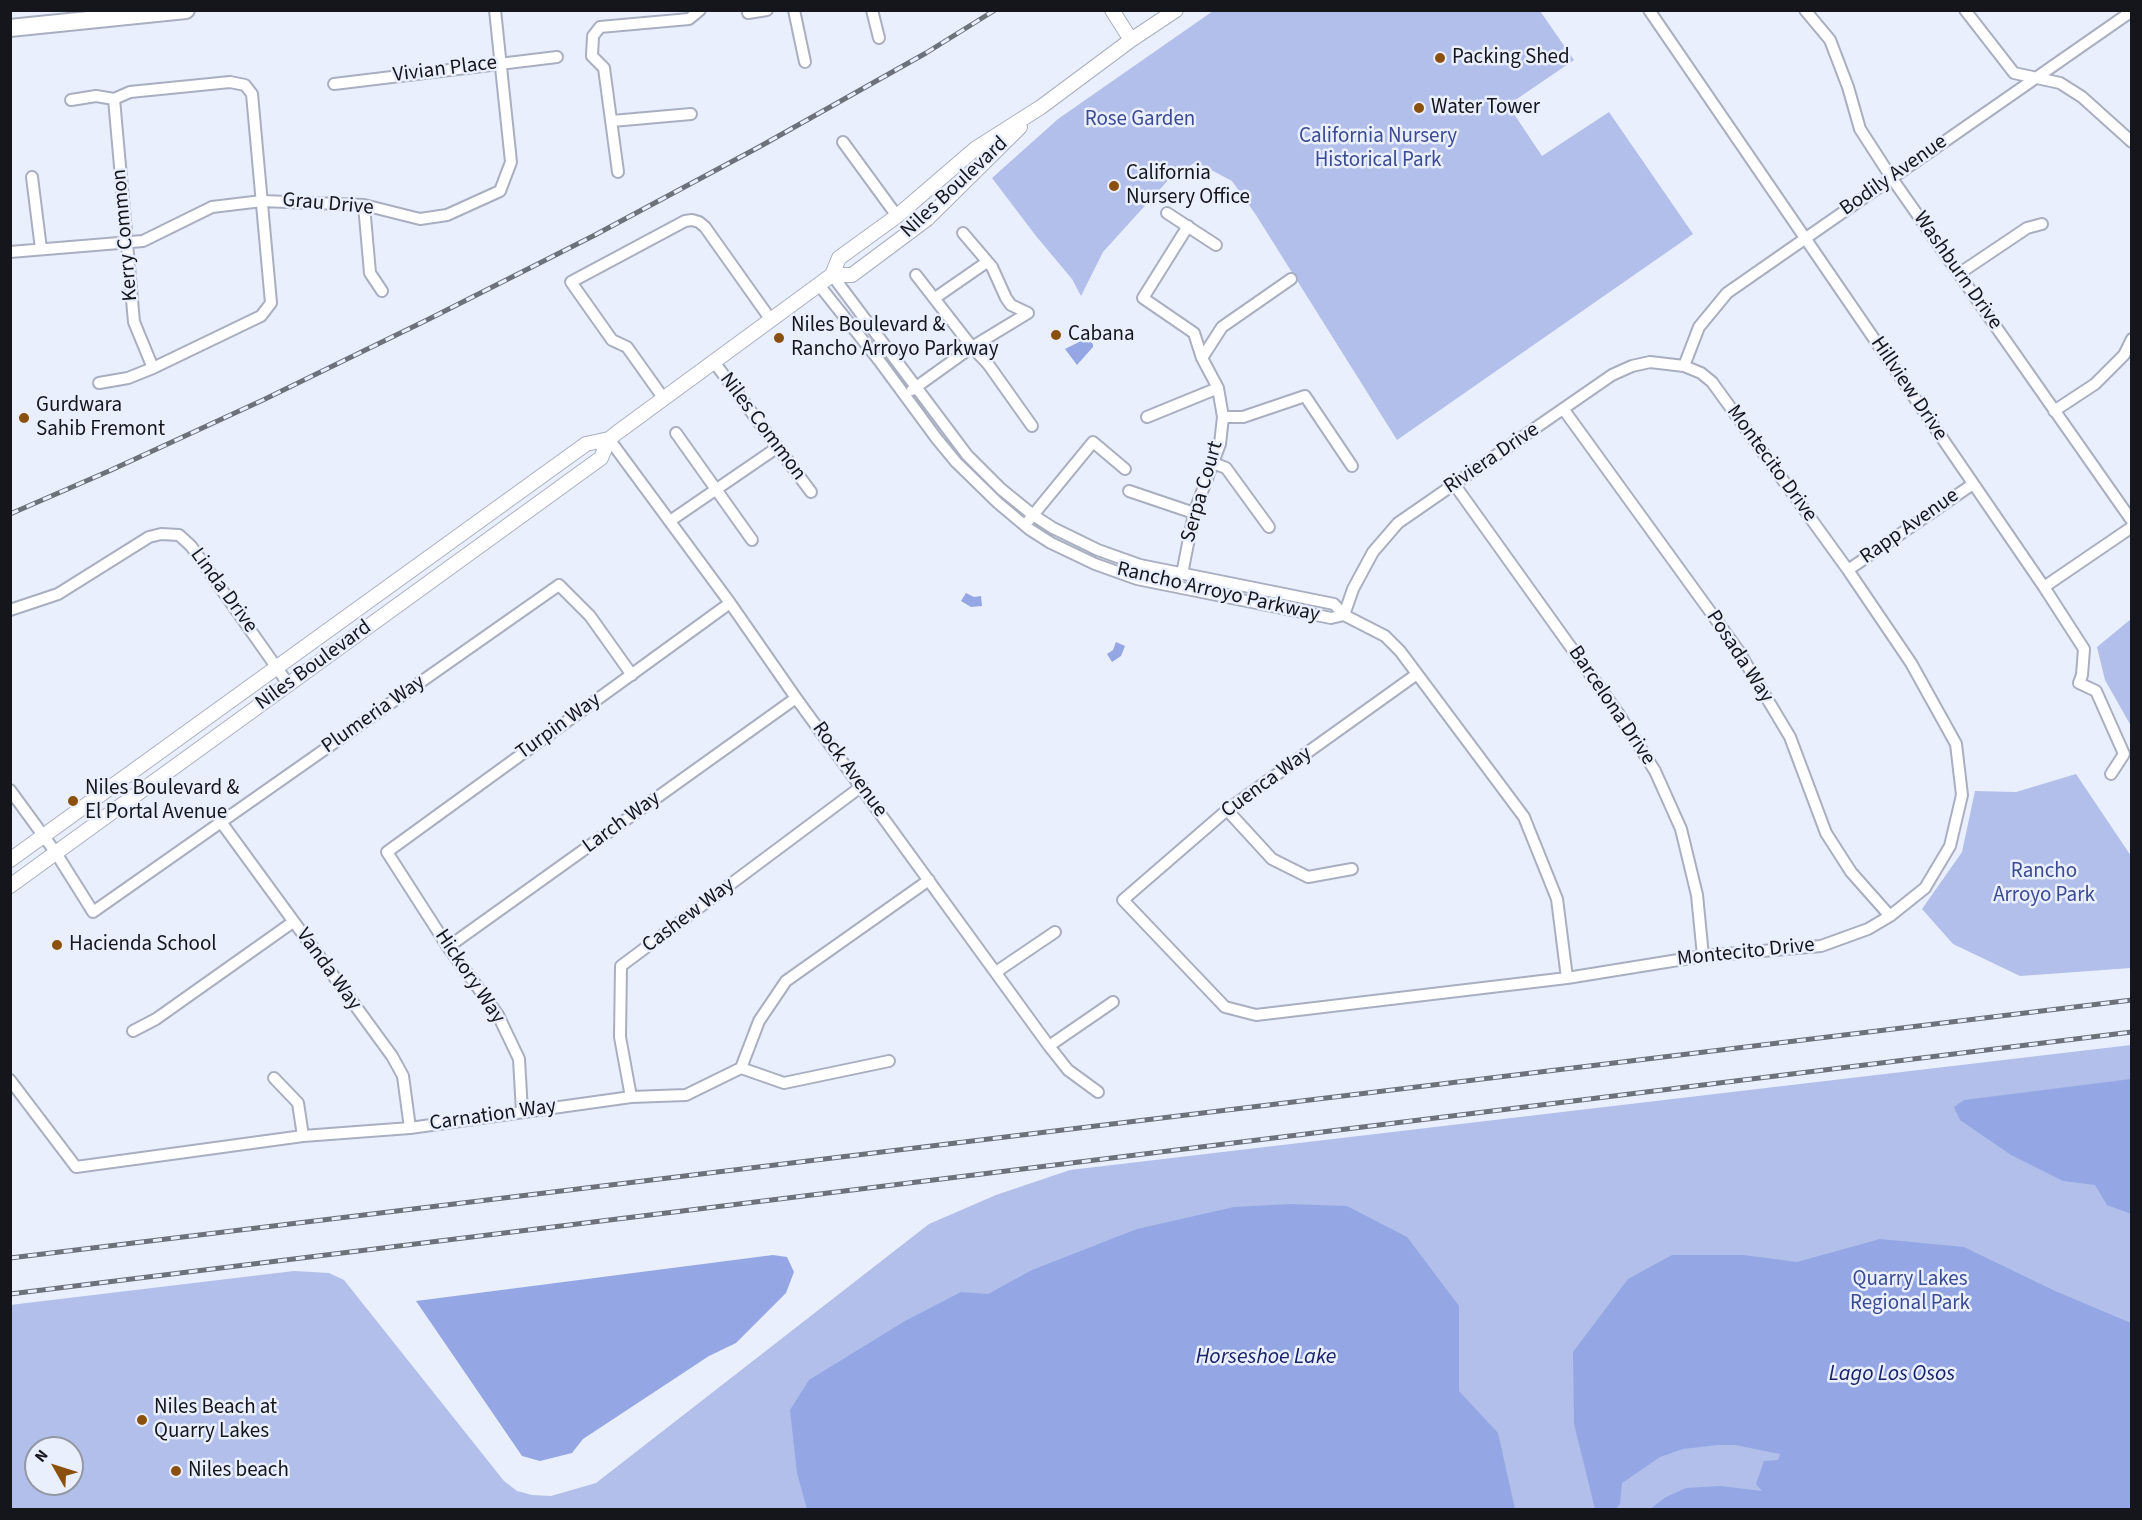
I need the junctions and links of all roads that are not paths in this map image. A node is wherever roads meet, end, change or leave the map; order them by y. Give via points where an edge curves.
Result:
1 (186, 10) edge
2 (495, 10) edge
3 (700, 10) edge
4 (767, 10) edge
5 (794, 10) edge
6 (872, 10) edge
7 (1112, 10) edge
8 (1176, 10) edge
9 (1649, 10) edge
10 (1804, 10) edge
11 (1965, 10) edge
12 (2132, 11) edge
13 (748, 13) dead end
14 (10, 28) edge
15 (879, 38) dead end
16 (1131, 40) junction
17 (557, 57) dead end
18 (805, 62) dead end
19 (500, 63) junction
20 (2036, 78) junction
21 (334, 84) dead end
22 (114, 99) junction
23 (71, 100) dead end
24 (1041, 107) junction
25 (691, 114) dead end
26 (612, 121) junction
27 (843, 142) dead end
28 (2132, 142) edge
29 (618, 172) dead end
30 (33, 177) dead end
31 (1891, 177) junction
32 (262, 201) junction
33 (364, 205) junction
34 (1167, 213) dead end
35 (897, 216) junction
36 (2042, 224) dead end
37 (1188, 226) junction
38 (963, 233) dead end
39 (1805, 239) junction
40 (127, 241) junction
41 (1216, 245) dead end
42 (41, 249) junction
43 (10, 252) edge
44 (987, 262) junction
45 (1960, 273) junction
46 (832, 275) junction
47 (916, 275) dead end
48 (1291, 279) dead end
49 (819, 285) junction
50 (382, 291) dead end
51 (935, 298) junction
52 (771, 320) junction
53 (2132, 339) edge
54 (972, 347) junction
55 (1202, 358) junction
56 (714, 362) junction
57 (1684, 366) junction
58 (153, 369) junction
59 (99, 383) dead end
60 (916, 387) junction
61 (1218, 388) junction
62 (904, 395) junction
63 (664, 399) junction
64 (1564, 410) junction
65 (2054, 411) junction
66 (1147, 417) dead end
67 (1222, 417) junction
68 (1032, 426) dead end
69 (676, 433) dead end
70 (609, 439) junction
71 (778, 447) junction
72 (1213, 463) junction
73 (1352, 466) dead end
74 (1125, 469) dead end
75 (1454, 484) junction
76 (1973, 484) junction
77 (716, 490) junction
78 (1129, 491) dead end
79 (811, 492) dead end
80 (1194, 513) junction
81 (1033, 515) junction
82 (670, 521) junction
83 (2132, 521) edge
84 (1025, 525) junction
85 (1269, 527) dead end
86 (2132, 528) edge
87 (752, 540) dead end
88 (1848, 570) junction
89 (1182, 574) junction
90 (2044, 587) junction
91 (730, 603) junction
92 (10, 609) edge
93 (1344, 615) junction
94 (277, 668) junction
95 (1416, 674) junction
96 (632, 675) junction
97 (289, 685) junction
98 (796, 698) junction
99 (2111, 774) dead end
100 (862, 786) junction
101 (10, 790) edge
102 (1227, 810) junction
103 (221, 822) junction
104 (44, 836) junction
105 (387, 852) joint
106 (56, 853) junction
107 (10, 860) edge
108 (1353, 869) dead end
109 (929, 880) junction
110 (10, 886) edge
111 (1123, 900) joint
112 (1890, 916) junction
113 (293, 922) junction
114 (1055, 932) dead end
115 (448, 947) junction
116 (1703, 956) junction
117 (996, 972) junction
118 (1567, 978) junction
119 (1113, 1002) dead end
120 (133, 1031) dead end
121 (1049, 1046) junction
122 (889, 1061) dead end
123 (741, 1068) junction
124 (274, 1078) dead end
125 (10, 1080) edge
126 (1098, 1092) dead end
127 (631, 1097) junction
128 (522, 1112) junction
129 (410, 1128) junction
130 (303, 1136) junction

1 - 14 main road
2 - 19 street, Grau Drive
3 - 26 street via 689,19 600,27 593,36 592,56 604,68
4 - 13 street
5 - 18 street
6 - 15 street
7 - 16 main road
8 - 16 main road, Niles Boulevard
9 - 39 street, Hillview Drive
10 - 31 street, Washburn Drive via 1830,40 1860,129
11 - 20 street via 2014,74
12 - 20 street, Bodily Avenue
16 - 24 main road, Niles Boulevard
17 - 19 street, Vivian Place
19 - 21 street, Vivian Place
19 - 33 street, Grau Drive via 511,162 500,191 447,215 420,219
20 - 28 street via 2060,83
20 - 31 street, Bodily Avenue
22 - 23 street via 96,96
22 - 32 street via 130,92 230,82 244,85 252,94
22 - 40 street, Kerry Common
24 - 35 main road, Niles Boulevard via 975,149
24 - 46 main road, Niles Boulevard via 927,219 852,275
25 - 26 street
26 - 29 street
27 - 35 street
30 - 42 street
31 - 39 street, Bodily Avenue
31 - 45 street, Washburn Drive
32 - 33 street, Grau Drive
32 - 40 street, Grau Drive via 212,207 143,241
32 - 58 street via 271,303 261,316
33 - 50 street via 370,273
34 - 37 street
35 - 46 main road, Niles Boulevard via 839,258
36 - 45 street via 2026,228
37 - 41 street
37 - 55 street, Serpa Court via 1143,298 1194,333
38 - 44 street
39 - 57 street, Bodily Avenue via 1727,293 1699,327
39 - 76 street, Hillview Drive
40 - 42 street, Grau Drive
40 - 58 street, Kerry Common via 134,322
42 - 43 street, Grau Drive
44 - 51 street
44 - 54 street via 1011,305 1028,313
45 - 65 street, Washburn Drive
46 - 49 main road, Niles Boulevard
46 - 60 street, Rancho Arroyo Parkway
47 - 51 street
48 - 55 street via 1222,327
49 - 52 main road, Niles Boulevard
49 - 62 street, Rancho Arroyo Parkway
51 - 54 street
52 - 56 main road, Niles Boulevard
52 - 63 street via 705,227 692,220 571,282 612,340 627,348
53 - 65 street via 2124,355 2095,384
54 - 60 street
54 - 68 street
55 - 61 street, Serpa Court
56 - 63 main road, Niles Boulevard
56 - 71 street, Niles Common
57 - 64 street, Riviera Drive via 1650,362 1632,366 1612,375
57 - 88 street, Montecito Drive via 1712,382
58 - 59 street
60 - 62 street
60 - 81 street, Rancho Arroyo Parkway via 982,471
61 - 66 street
61 - 67 street, Serpa Court
62 - 84 street, Rancho Arroyo Parkway via 956,462
63 - 70 main road, Niles Boulevard
64 - 75 street, Riviera Drive
64 - 112 street, Posada Way via 1738,650 1790,737 1826,833 1851,872
65 - 83 street, Washburn Drive
67 - 72 street, Serpa Court via 1220,444
67 - 73 street via 1243,417 1305,396
69 - 77 street
70 - 82 street, Rock Avenue
70 - 94 main road, Niles Boulevard via 586,444
70 - 97 main road, Niles Boulevard via 601,458
71 - 77 street
71 - 79 street, Niles Common
72 - 80 street, Serpa Court
72 - 85 street via 1226,468
74 - 81 street via 1092,442
75 - 93 street, Riviera Drive via 1398,523 1373,552
75 - 116 street, Barcelona Drive via 1655,771 1681,829 1697,895
76 - 88 street, Rapp Avenue
76 - 90 street, Hillview Drive
77 - 82 street
77 - 87 street
78 - 80 street
80 - 89 street, Serpa Court
81 - 84 street
81 - 89 street, Rancho Arroyo Parkway via 1098,550
82 - 91 street, Rock Avenue
84 - 93 street, Rancho Arroyo Parkway via 1069,552 1137,579 1331,618
86 - 90 street
88 - 112 street, Montecito Drive via 1911,663 1956,744 1962,795 1950,846 1925,888
89 - 93 street, Rancho Arroyo Parkway via 1334,604
90 - 99 street, Hillview Drive via 2084,649 2079,683 2096,691 2124,754
91 - 96 street, Turpin Way
91 - 98 street, Rock Avenue
92 - 94 street, Linda Drive via 58,594 149,537 178,535 191,546
93 - 95 street, Rancho Arroyo Parkway via 1384,636
94 - 97 street, Linda Drive
94 - 104 main road, Niles Boulevard
95 - 102 street, Cuenca Way
95 - 118 street, Rancho Arroyo Parkway via 1524,817 1557,899
96 - 103 street, Plumeria Way via 590,616 559,585
96 - 105 street, Turpin Way
97 - 106 main road, Niles Boulevard
98 - 100 street, Rock Avenue
98 - 115 street, Larch Way
100 - 109 street, Rock Avenue
100 - 127 street, Cashew Way via 621,966 620,1037
101 - 104 street
102 - 108 street via 1272,859 1308,877
102 - 111 street, Cuenca Way
103 - 106 street, Plumeria Way via 93,912
103 - 113 street, Vanda Way
104 - 106 street
104 - 107 main road, Niles Boulevard
105 - 115 street, Hickory Way
106 - 110 main road, Niles Boulevard
109 - 117 street, Rock Avenue
109 - 123 street via 786,981 759,1021
111 - 118 street, Montecito Drive via 1225,1007 1256,1015
112 - 116 street, Montecito Drive via 1868,929 1821,946
113 - 120 street via 156,1019
113 - 129 street, Vanda Way via 392,1056 403,1076
114 - 117 street
115 - 128 street, Hickory Way via 498,1015 519,1059
116 - 118 street, Montecito Drive
117 - 121 street, Rock Avenue
119 - 121 street
121 - 126 street, Rock Avenue via 1068,1070
122 - 123 street via 784,1083
123 - 127 street, Carnation Way via 687,1095
124 - 130 street via 298,1103
125 - 130 street, Carnation Way via 76,1167
127 - 128 street, Carnation Way
128 - 129 street, Carnation Way
129 - 130 street, Carnation Way

